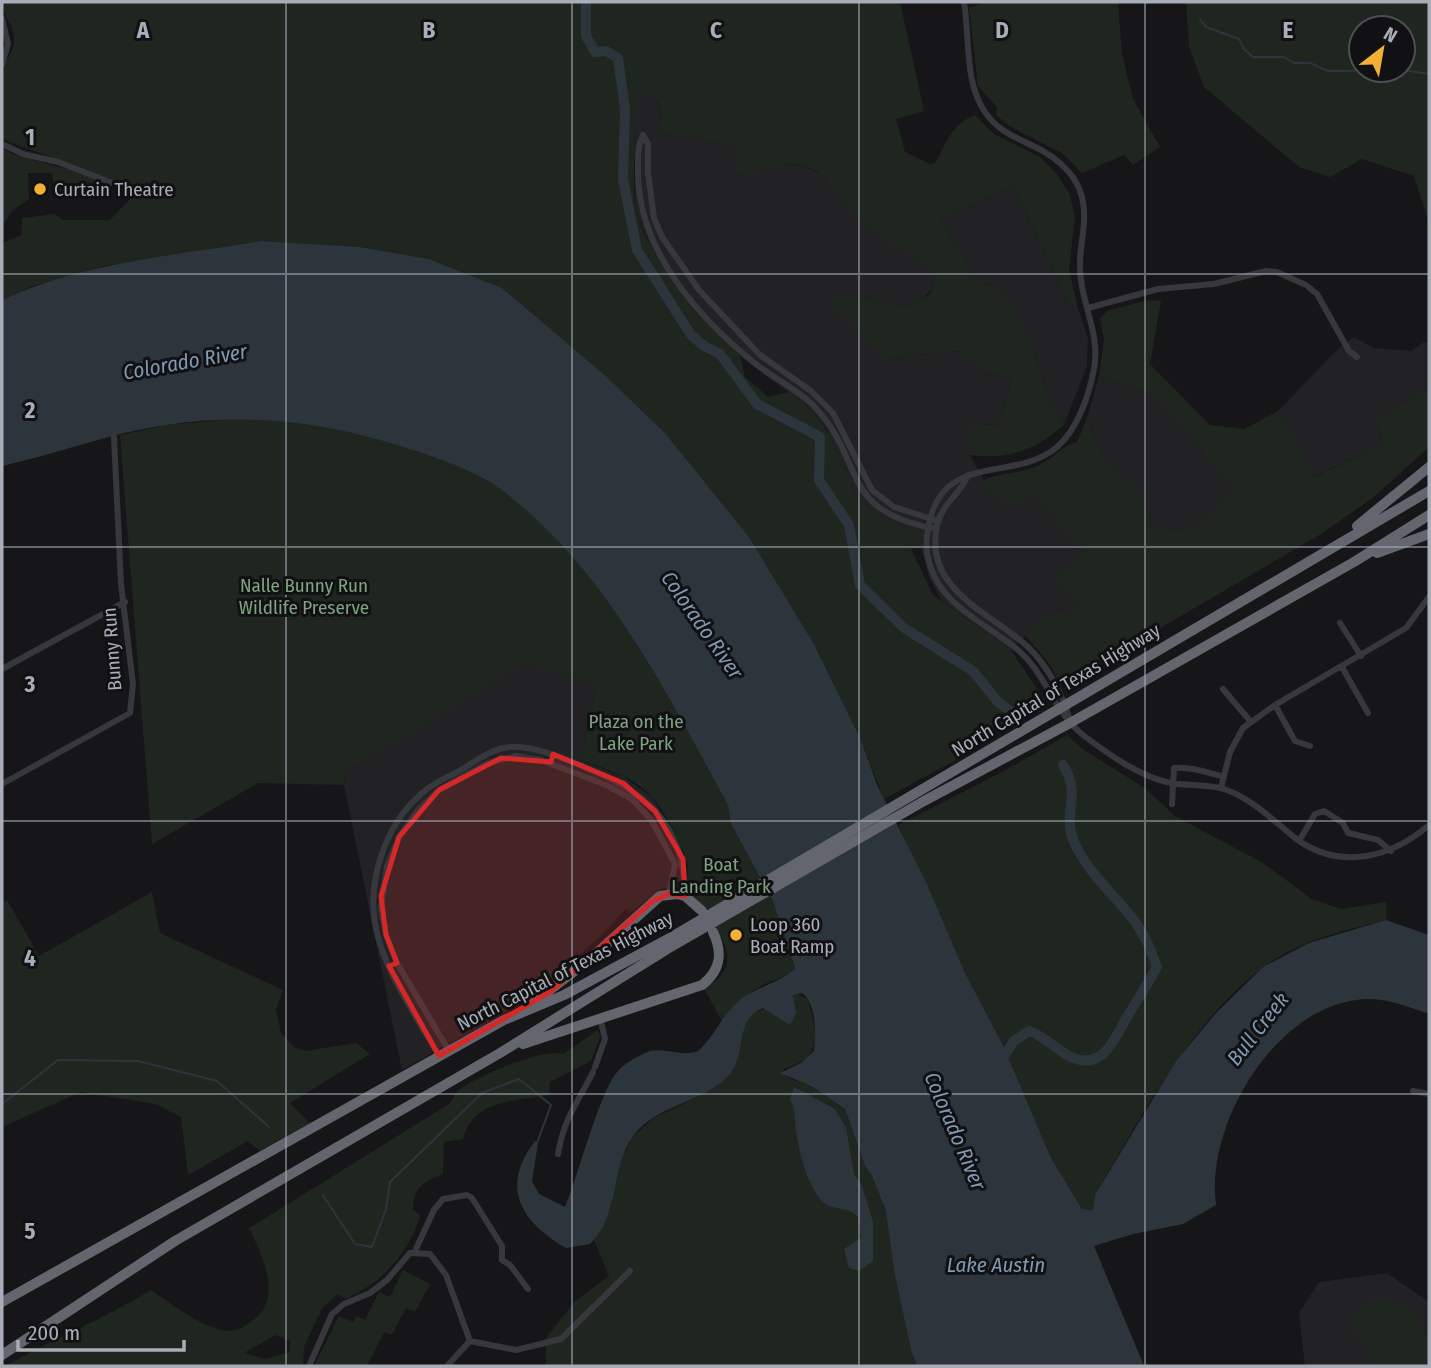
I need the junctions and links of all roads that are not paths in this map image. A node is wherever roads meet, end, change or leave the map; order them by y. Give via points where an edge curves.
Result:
1 (964, 2) edge
2 (2, 18) edge
3 (2, 65) edge
4 (2, 144) edge
5 (115, 184) dead end
6 (1088, 308) junction
7 (1357, 357) dead end
8 (114, 437) dead end
9 (1429, 467) edge
10 (968, 475) junction
11 (1429, 491) edge
12 (1429, 516) edge
13 (930, 519) junction
14 (937, 525) junction
15 (929, 527) junction
16 (1429, 534) edge
17 (1334, 545) junction
18 (1353, 562) junction
19 (1429, 597) edge
20 (125, 602) junction
21 (967, 603) junction
22 (962, 610) junction
23 (1340, 623) dead end
24 (1361, 656) junction
25 (1342, 667) junction
26 (2, 668) edge
27 (1223, 689) dead end
28 (1275, 705) junction
29 (1062, 707) junction
30 (1368, 713) dead end
31 (1251, 722) junction
32 (1070, 723) junction
33 (1310, 746) dead end
34 (554, 754) junction
35 (551, 763) junction
36 (1224, 777) junction
37 (451, 779) junction
38 (1172, 783) junction
39 (2, 784) edge
40 (1221, 788) junction
41 (921, 797) junction
42 (1172, 804) dead end
43 (1429, 825) edge
44 (1299, 841) junction
45 (1391, 851) junction
46 (383, 865) junction
47 (669, 894) junction
48 (685, 896) junction
49 (702, 911) dead end
50 (713, 932) dead end
51 (670, 942) junction
52 (397, 963) junction
53 (389, 967) junction
54 (515, 1015) junction
55 (600, 1017) junction
56 (449, 1051) junction
57 (500, 1054) junction
58 (439, 1056) junction
59 (1413, 1091) dead end
60 (1429, 1094) edge
61 (558, 1154) dead end
62 (415, 1251) junction
63 (630, 1271) dead end
64 (528, 1289) dead end
65 (2, 1302) edge
66 (470, 1341) junction
67 (2, 1355) edge
68 (309, 1366) edge
69 (447, 1366) edge

1 - 6 street via 974,93 983,111 1012,136 1059,161 1082,194 1081,283
2 - 3 street via 9,44
4 - 5 street
6 - 7 street via 1158,289 1277,272 1317,294 1349,351
6 - 10 street via 1095,339 1094,370 1071,430 1059,446 1038,458
8 - 20 street, Bunny Run
9 - 17 highway
10 - 13 street via 948,487
10 - 14 street via 944,505
11 - 17 highway, North Capital of Texas Highway
12 - 18 highway, North Capital of Texas Highway
13 - 14 street
13 - 15 street
13 - 15 street via 894,507 872,490 833,413 811,391 760,355 699,290 654,218 648,144 643,135 638,144 643,220 654,245 692,300 748,357 821,415 867,499 897,519
14 - 15 street
14 - 21 street via 942,572
15 - 22 street via 926,545 932,572 947,597
16 - 18 highway
17 - 29 highway, North Capital of Texas Highway
18 - 32 highway, North Capital of Texas Highway
19 - 24 street via 1406,628
20 - 26 street
20 - 39 street, Bunny Run via 133,684 130,713
21 - 22 street
21 - 29 street via 1031,650
22 - 29 street via 1022,654
23 - 24 street
24 - 25 street
25 - 28 street
25 - 30 street
27 - 31 street
28 - 31 street
28 - 33 street via 1295,741
29 - 32 street
29 - 41 highway, North Capital of Texas Highway
31 - 36 street via 1235,741
32 - 38 street via 1146,775
32 - 41 highway, North Capital of Texas Highway
34 - 35 street
34 - 37 street via 504,748
34 - 48 street via 623,783 650,805 681,853
35 - 37 street via 531,757 500,758
35 - 47 street via 621,792 643,809 675,864
36 - 38 street via 1174,768
36 - 40 street
37 - 46 street via 418,810
38 - 40 street
38 - 42 street
40 - 44 street via 1256,807
41 - 51 highway, North Capital of Texas Highway
43 - 45 street
44 - 45 street via 1331,855 1369,857
44 - 45 street via 1315,814 1324,811 1343,823 1348,834 1378,840
46 - 52 street via 381,908
46 - 53 street via 373,890 373,912
47 - 48 highway
47 - 54 highway via 653,901 590,959
48 - 49 highway
50 - 55 highway via 719,945 718,966 702,985
51 - 54 highway, North Capital of Texas Highway
51 - 57 highway, North Capital of Texas Highway
52 - 53 street
52 - 56 street
53 - 58 street
54 - 56 highway, North Capital of Texas Highway
55 - 57 highway
55 - 61 street via 605,1039 579,1101 567,1116
56 - 58 highway, North Capital of Texas Highway
57 - 67 highway, North Capital of Texas Highway via 175,1241
58 - 65 highway, North Capital of Texas Highway
59 - 60 street
62 - 64 street via 443,1199 467,1195 502,1246 502,1260
62 - 66 street via 430,1254 446,1275
62 - 68 street via 370,1293 332,1314
63 - 66 street via 561,1339 516,1350
66 - 69 street

